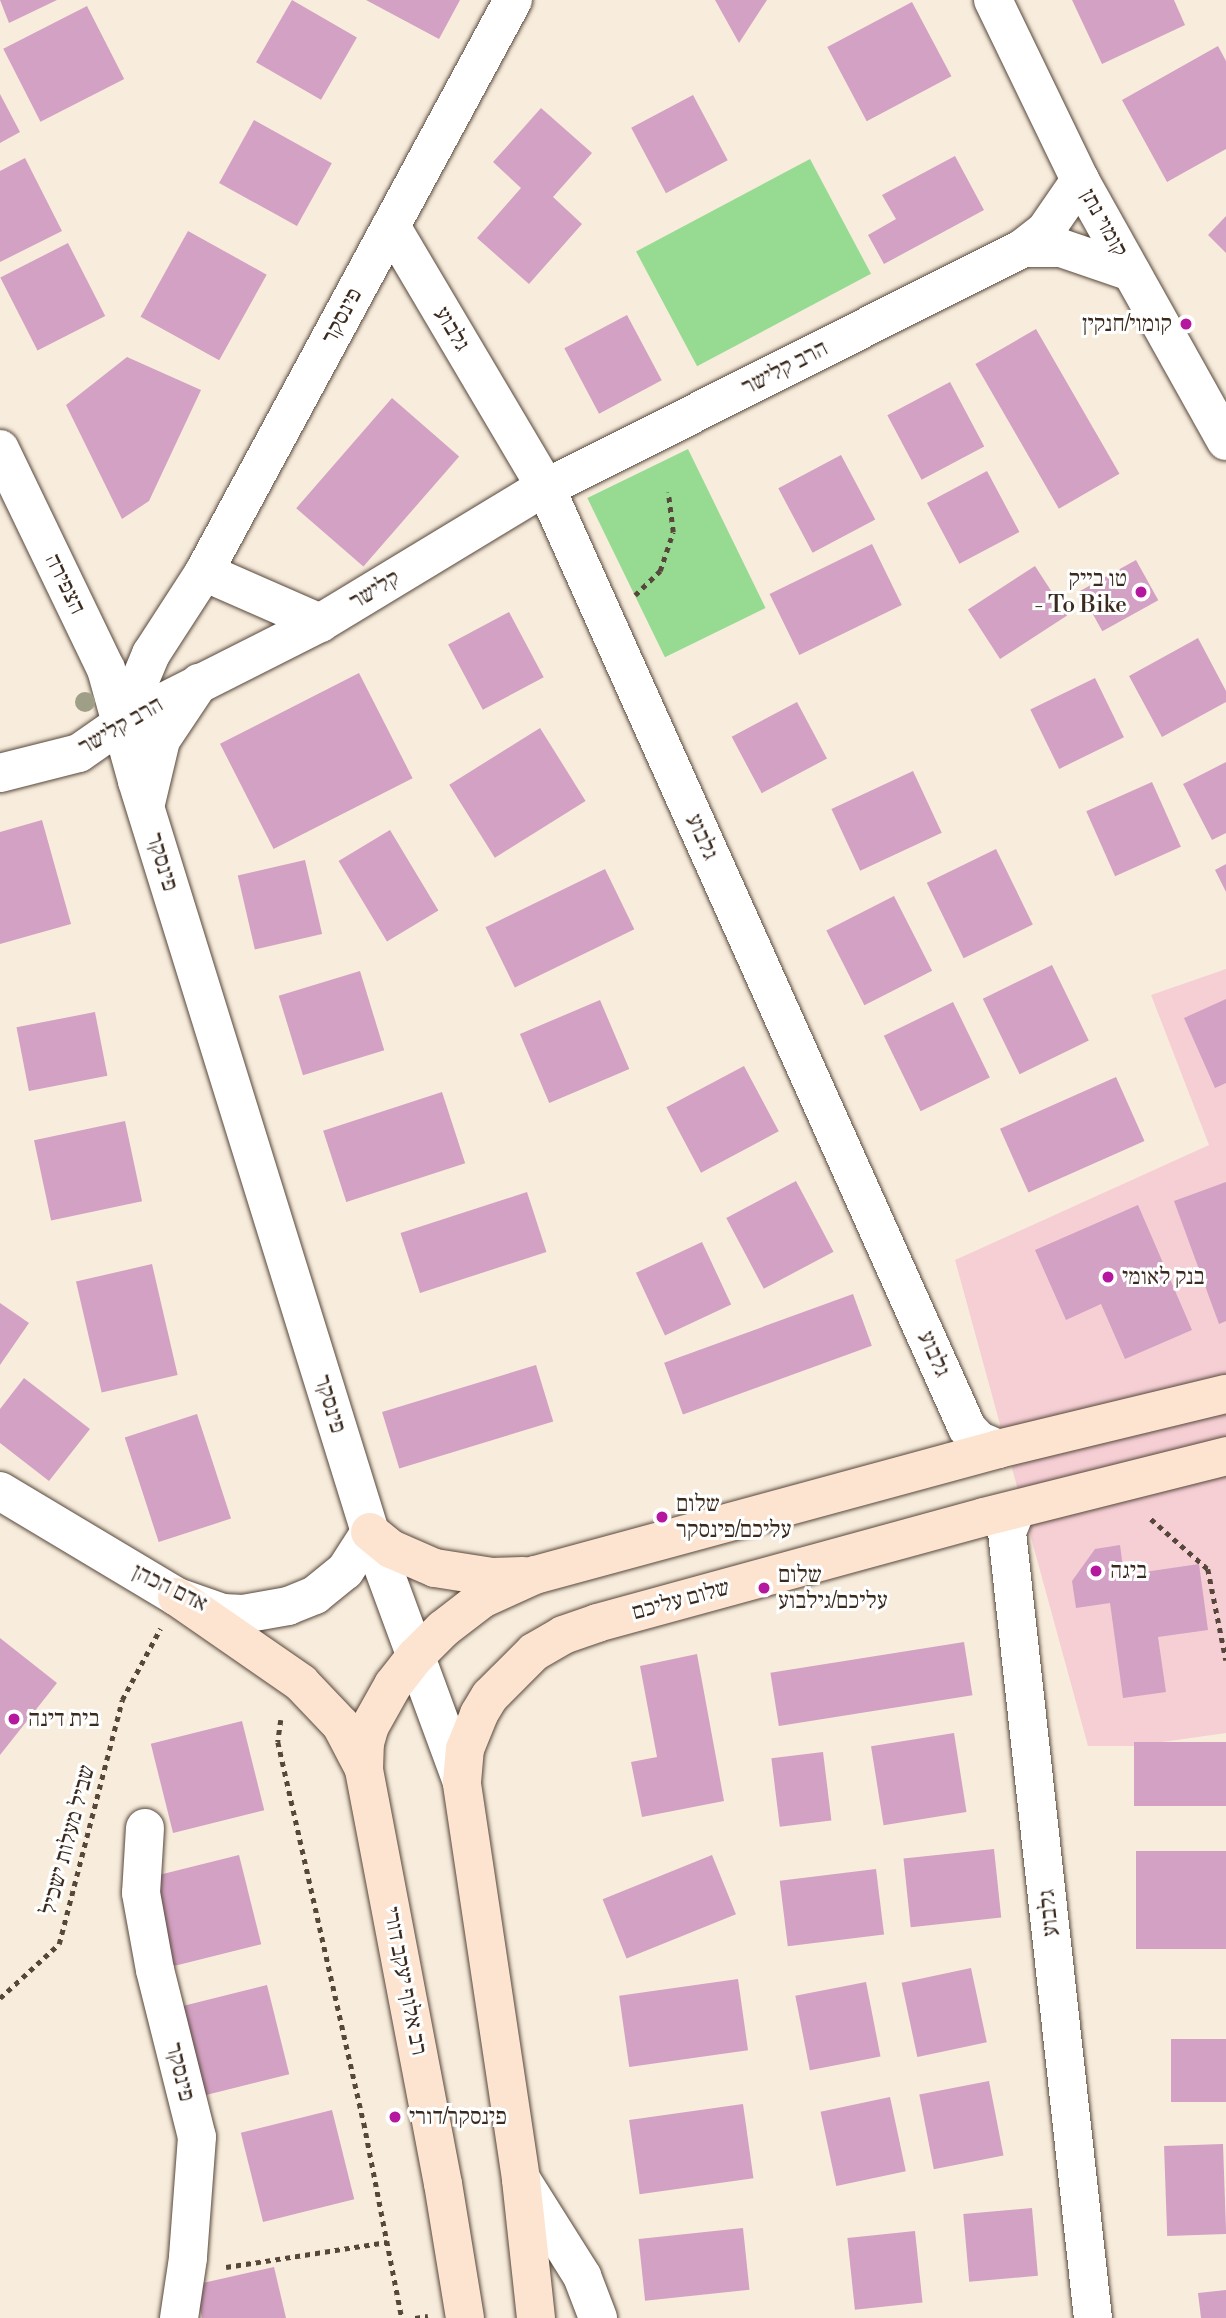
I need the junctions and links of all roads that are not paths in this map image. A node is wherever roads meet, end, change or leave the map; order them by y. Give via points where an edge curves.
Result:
1 (513, 0) edge
2 (993, 0) edge
3 (1080, 180) junction
4 (391, 226) junction
5 (1023, 248) junction
6 (1131, 272) junction
7 (1226, 440) edge
8 (0, 449) edge
9 (546, 488) junction
10 (204, 572) junction
11 (320, 623) junction
12 (199, 683) junction
13 (122, 723) junction
14 (0, 773) edge
15 (145, 808) junction
16 (1226, 1394) edge
17 (998, 1449) junction
18 (1226, 1456) edge
19 (0, 1491) edge
20 (1016, 1510) junction
21 (370, 1532) junction
22 (535, 1575) junction
23 (177, 1597) junction
24 (415, 1657) junction
25 (364, 1769) junction
26 (462, 1782) junction
27 (145, 1828) dead end
28 (521, 2179) junction
29 (179, 2318) edge
30 (465, 2318) edge
31 (536, 2318) edge
32 (598, 2318) edge
33 (1093, 2318) edge

1 - 4 street, פינסקר
2 - 3 street, קומוי נתן
3 - 5 street, הרב קלישר via 1045,230
3 - 6 street, קומוי נתן
4 - 9 street, גלבוע
4 - 10 street, פינסקר
5 - 6 street, הרב קלישר via 1061,248
5 - 9 street, הרב קלישר
6 - 7 street, קומוי נתן
8 - 13 street, הצפירה via 106,669
9 - 11 street, קלישר
9 - 17 street, גלבוע via 967,1428 978,1440
10 - 11 street
10 - 13 street, פינסקר via 151,654
11 - 12 street, קלישר
12 - 13 street, הרב קלישר
12 - 15 street via 161,740
13 - 14 street, הרב קלישר via 79,753
13 - 15 street, פינסקר
15 - 21 street, פינסקר
16 - 17 main road
17 - 22 main road
18 - 20 main road, שלום עליכם
19 - 23 street, אדם הכהן
20 - 26 main road, שלום עליכם via 650,1608 563,1636 534,1652 490,1696 465,1749
20 - 33 street, גלבוע via 1007,1532
21 - 22 main road via 404,1557 435,1568 492,1577
21 - 23 street, אדם הכהן via 336,1580 288,1606 223,1613
21 - 24 street, פינסקר
22 - 24 main road via 482,1599
23 - 25 main road via 301,1683 341,1725
24 - 25 main road, רב אלוף יעקב דורי via 370,1726
24 - 26 street, פינסקר
25 - 30 main road, רב אלוף יעקב דורי
26 - 28 main road
27 - 29 street, פינסקר via 141,1893 155,1970 197,2137
28 - 31 main road
28 - 32 street via 582,2276

